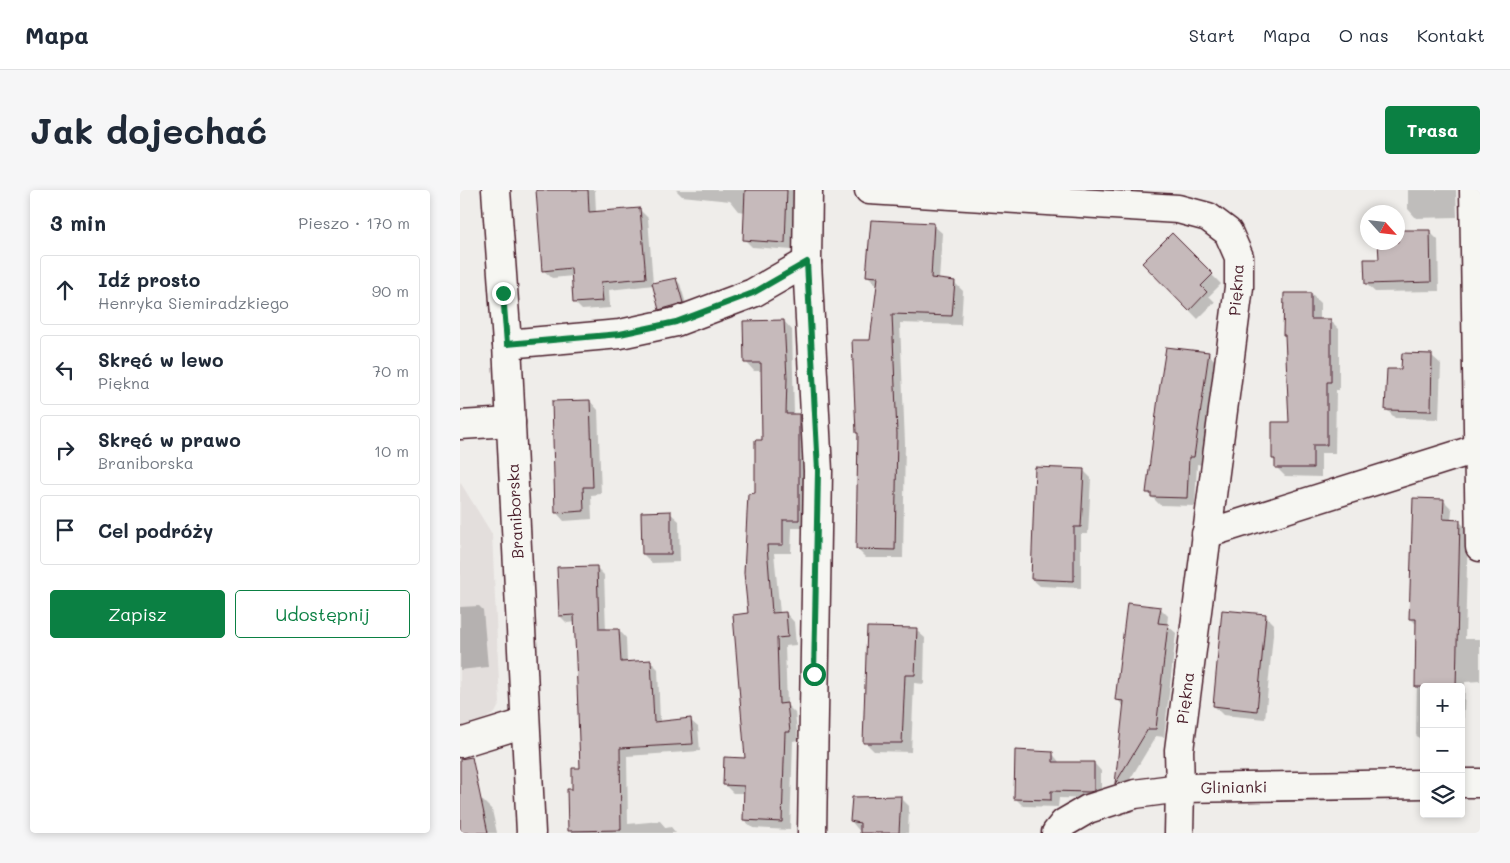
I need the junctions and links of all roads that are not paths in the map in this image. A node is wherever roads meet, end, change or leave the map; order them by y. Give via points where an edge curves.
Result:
1 (496, 190) edge
2 (808, 190) edge
3 (869, 190) edge
4 (1474, 190) edge
5 (807, 262) junction
6 (507, 344) junction
7 (511, 422) junction
8 (460, 425) edge
9 (1479, 448) edge
10 (1206, 534) junction
11 (1480, 547) edge
12 (525, 723) junction
13 (460, 743) edge
14 (1465, 783) edge
15 (1480, 783) edge
16 (1420, 784) edge
17 (1180, 788) junction
18 (531, 833) edge
19 (812, 833) edge
20 (1056, 833) edge
21 (1178, 833) edge

1 - 6 street, Braniborska
2 - 5 street
3 - 10 street, Piękna via 1178,210 1208,217 1228,232 1239,258 1239,287
4 - 9 street
5 - 6 street via 753,293 676,322 620,334
5 - 19 street via 818,471
6 - 7 street, Braniborska
7 - 8 street
7 - 12 street, Braniborska
9 - 10 street
9 - 11 street
10 - 17 street, Piękna via 1178,750
12 - 13 street
12 - 18 street, Braniborska
14 - 15 street
16 - 17 street, Glinianki
17 - 20 street, Glinianki via 1135,794 1088,809 1064,823
17 - 21 street, Piękna

